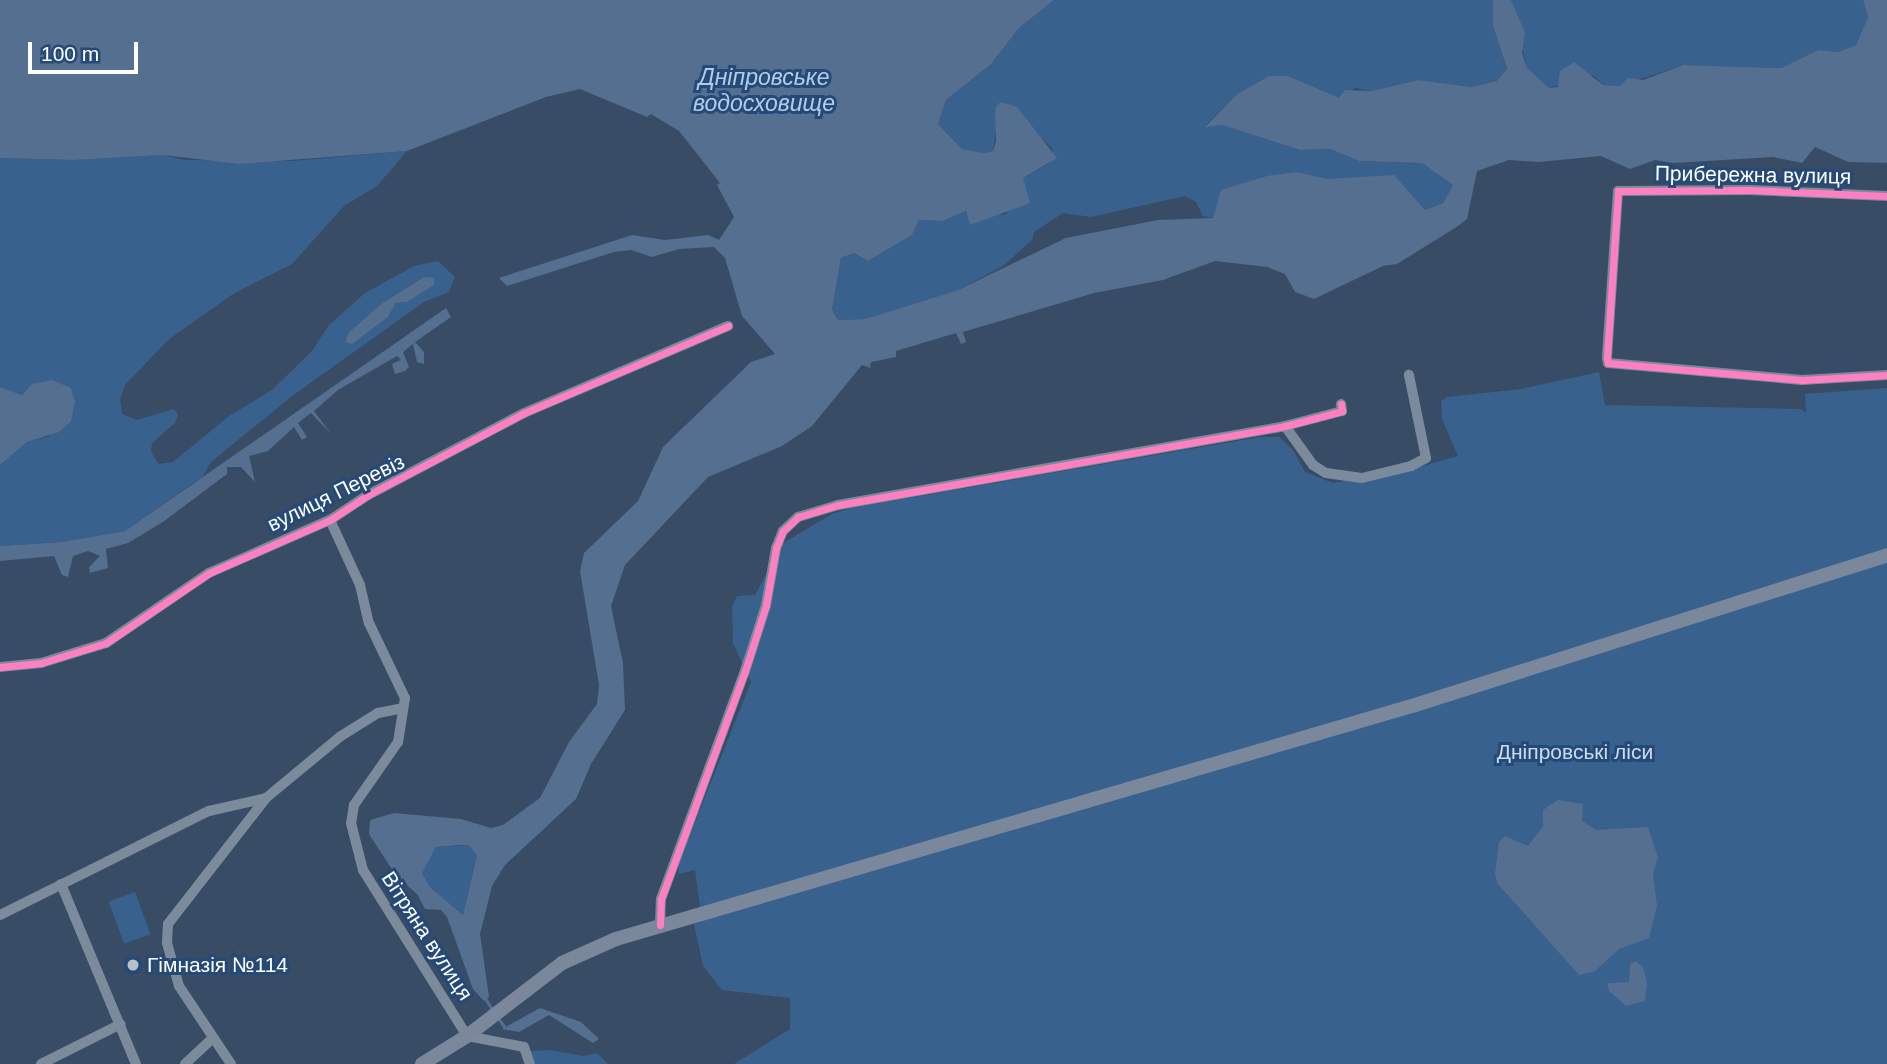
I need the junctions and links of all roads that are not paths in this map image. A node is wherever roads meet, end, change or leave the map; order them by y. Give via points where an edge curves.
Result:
1 (1887, 196) edge
2 (728, 326) dead end
3 (1409, 375) dead end
4 (1887, 375) edge
5 (1341, 404) dead end
6 (1285, 426) junction
7 (330, 520) junction
8 (1887, 555) edge
9 (0, 667) edge
10 (403, 708) junction
11 (266, 798) junction
12 (61, 884) junction
13 (0, 915) edge
14 (660, 925) junction
15 (121, 1024) junction
16 (467, 1036) junction
17 (212, 1039) junction
18 (41, 1064) edge
19 (136, 1064) edge
20 (185, 1064) edge
21 (231, 1064) edge
22 (422, 1064) edge
23 (530, 1064) edge

1 - 4 street, Прибережна вулиця via 1618,191 1609,280 1608,363 1802,380
2 - 7 street, вулиця Перевіз via 524,413 368,495
3 - 6 street via 1426,458 1411,466 1362,478 1326,473 1313,465
5 - 6 street via 1342,411
6 - 14 street via 838,505 798,517 783,531 776,548 766,605 661,899
7 - 9 street, вулиця Перевіз via 209,573 106,643 41,663
7 - 10 street via 360,585 369,623 405,698
8 - 14 main road via 1400,710
10 - 11 street via 378,713 341,736
10 - 16 street, Вітряна вулиця via 398,743 354,805 356,846 375,892 419,954
11 - 12 street via 209,811
11 - 17 street via 168,924 167,943 175,976
12 - 13 street
12 - 15 street
14 - 16 main road via 580,953 539,978
15 - 18 street
15 - 19 street
16 - 22 main road
16 - 23 street via 524,1047
17 - 20 street
17 - 21 street

